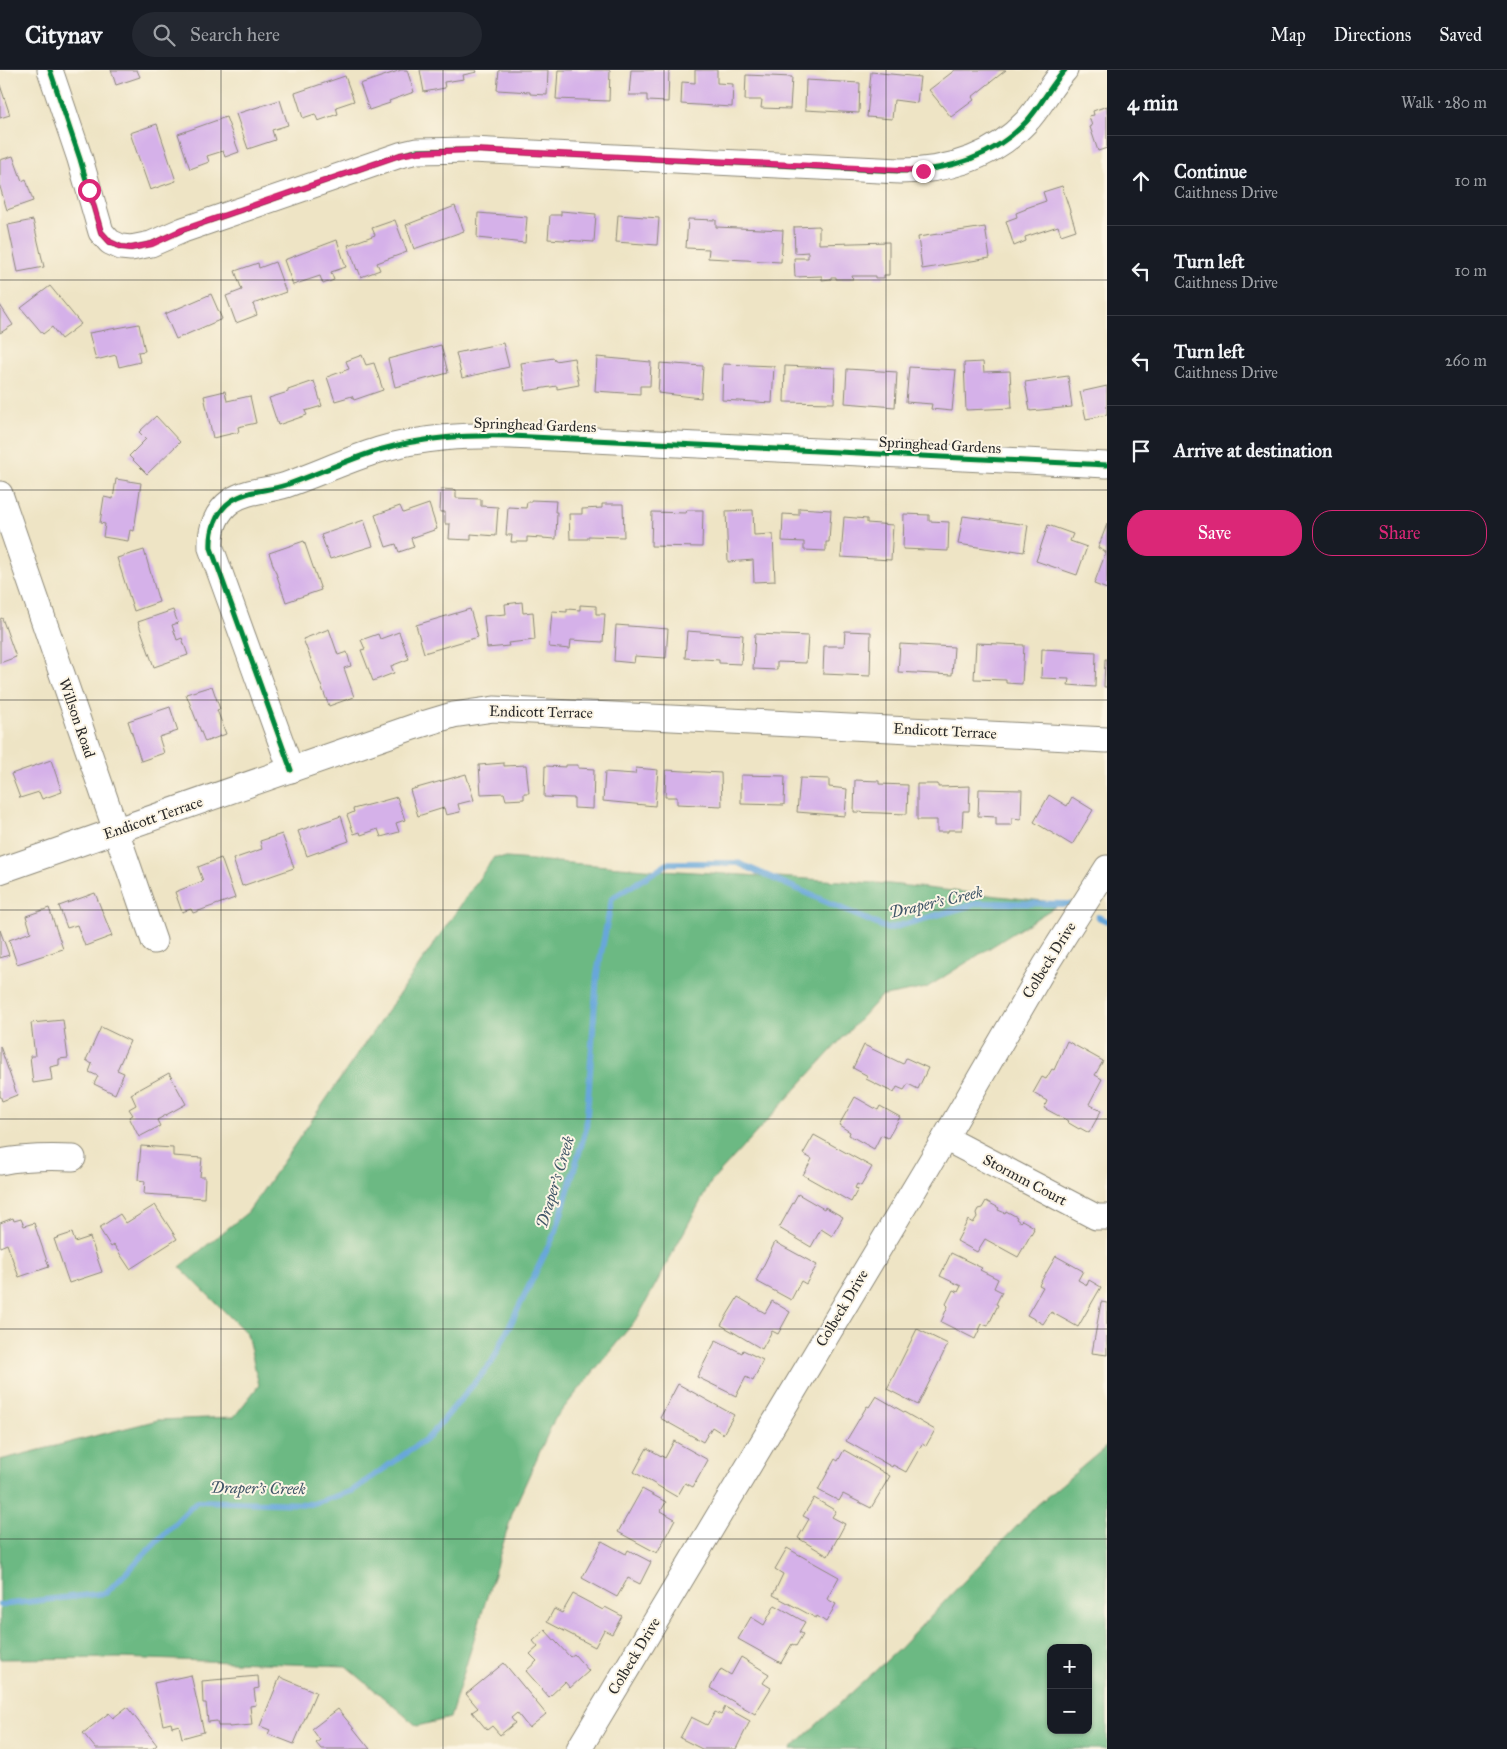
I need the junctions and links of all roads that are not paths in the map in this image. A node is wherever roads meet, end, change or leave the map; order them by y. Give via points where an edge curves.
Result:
1 (50, 70) edge
2 (1065, 70) edge
3 (1107, 465) edge
4 (0, 494) edge
5 (9, 548) edge
6 (1107, 740) edge
7 (291, 770) junction
8 (116, 832) junction
9 (1107, 868) edge
10 (0, 871) edge
11 (154, 941) dead end
12 (945, 1138) junction
13 (73, 1158) dead end
14 (0, 1162) edge
15 (1107, 1218) edge
16 (579, 1749) edge

1 - 2 street via 101,232 110,242 131,248 152,244 182,230 370,164 417,152 472,150 923,171 946,167 990,151 1009,138
3 - 7 street, Springhead Gardens via 467,435 422,440 379,450 285,485 240,497 226,505 216,518 211,532 211,548
4 - 5 street, Willson Road
5 - 8 street, Willson Road
6 - 7 street, Endicott Terrace via 494,709 445,717
7 - 8 street, Endicott Terrace
8 - 10 street, Endicott Terrace
8 - 11 street, Willson Road
9 - 12 street, Colbeck Drive via 1045,966
12 - 15 street, Stormm Court via 1096,1216
12 - 16 street, Colbeck Drive
13 - 14 street

